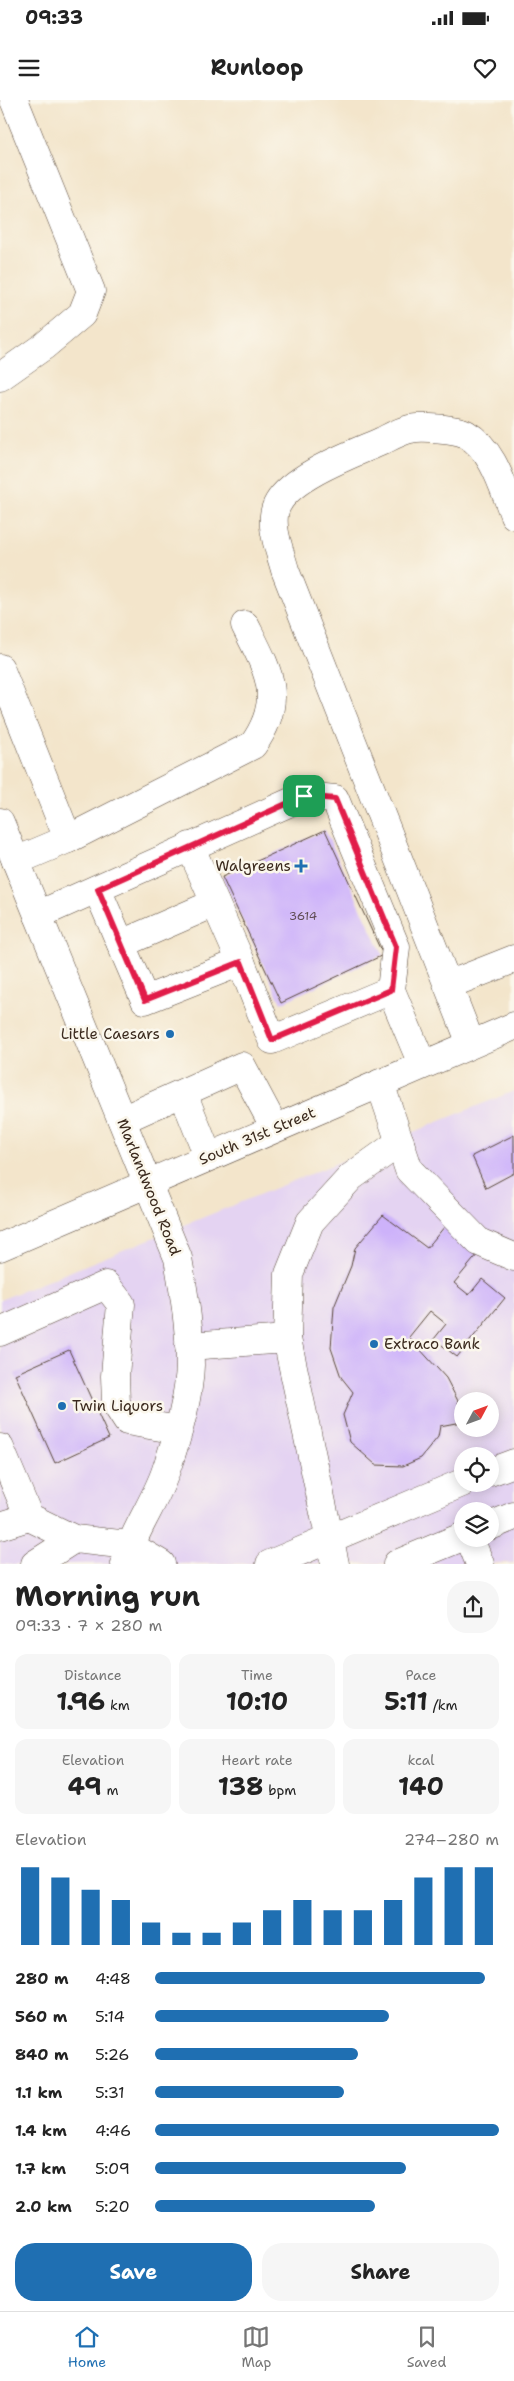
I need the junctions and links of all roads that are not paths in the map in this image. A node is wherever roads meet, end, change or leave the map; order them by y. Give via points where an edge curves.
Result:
1 (14, 100) edge
2 (0, 377) edge
3 (514, 515) edge
4 (245, 625) dead end
5 (0, 668) edge
6 (0, 822) edge
7 (68, 838) junction
8 (190, 846) junction
9 (16, 861) junction
10 (98, 889) junction
11 (215, 903) junction
12 (38, 915) junction
13 (121, 944) junction
14 (514, 958) edge
15 (241, 962) junction
16 (448, 985) junction
17 (391, 990) junction
18 (514, 1026) edge
19 (471, 1044) junction
20 (422, 1064) junction
21 (380, 1083) junction
22 (183, 1093) junction
23 (122, 1120) junction
24 (275, 1128) junction
25 (400, 1142) junction
26 (208, 1156) junction
27 (147, 1182) junction
28 (0, 1247) edge
29 (514, 1258) edge
30 (514, 1270) edge
31 (514, 1281) edge
32 (0, 1332) edge
33 (288, 1339) junction
34 (189, 1346) junction
35 (178, 1430) junction
36 (0, 1448) edge
37 (514, 1463) edge
38 (499, 1469) edge
39 (454, 1487) edge
40 (514, 1516) edge
41 (29, 1517) junction
42 (499, 1522) edge
43 (0, 1526) edge
44 (74, 1539) junction
45 (454, 1540) edge
46 (473, 1547) edge
47 (332, 1551) edge
48 (127, 1554) edge
49 (35, 1564) edge
50 (161, 1564) edge
51 (270, 1564) edge
52 (397, 1564) edge
53 (480, 1564) edge

1 - 2 street via 90,290 82,314
3 - 16 street via 494,465 481,447 465,434 410,429 307,477 277,504 274,518 285,570
4 - 7 street via 265,664 272,692 269,713 253,745
5 - 7 street
6 - 9 street, Marlandwood Road
7 - 9 street
8 - 10 street
8 - 11 street
8 - 17 street via 304,796 335,799 396,947
9 - 12 street, Marlandwood Road
10 - 12 street
10 - 13 street
11 - 13 street
11 - 15 street
12 - 23 street, Marlandwood Road
13 - 15 street via 145,1000
14 - 16 street
15 - 17 street via 272,1040
16 - 19 street
17 - 20 street
18 - 19 street, South 31st Street
19 - 20 street, South 31st Street
20 - 21 street, South 31st Street
21 - 24 street, South 31st Street
21 - 25 street
22 - 23 street
22 - 24 street via 242,1066
22 - 26 street
23 - 27 street, Marlandwood Road
24 - 26 street, South 31st Street
25 - 29 street via 409,1170 466,1229 479,1242
25 - 33 street via 351,1177 310,1222 289,1274
26 - 27 street, South 31st Street
27 - 28 street, South 31st Street
27 - 34 street, Marlandwood Road via 178,1258
30 - 31 street
32 - 35 street via 106,1285 121,1304 116,1404 127,1421
33 - 34 street
33 - 47 street
34 - 35 street, Marlandwood Road via 190,1366
35 - 48 street, Marlandwood Road via 164,1474
36 - 41 street
37 - 38 street
39 - 47 street
40 - 42 street
41 - 43 street
41 - 44 street
44 - 48 street
44 - 49 street
45 - 52 street
46 - 53 street
47 - 51 street
48 - 50 street

